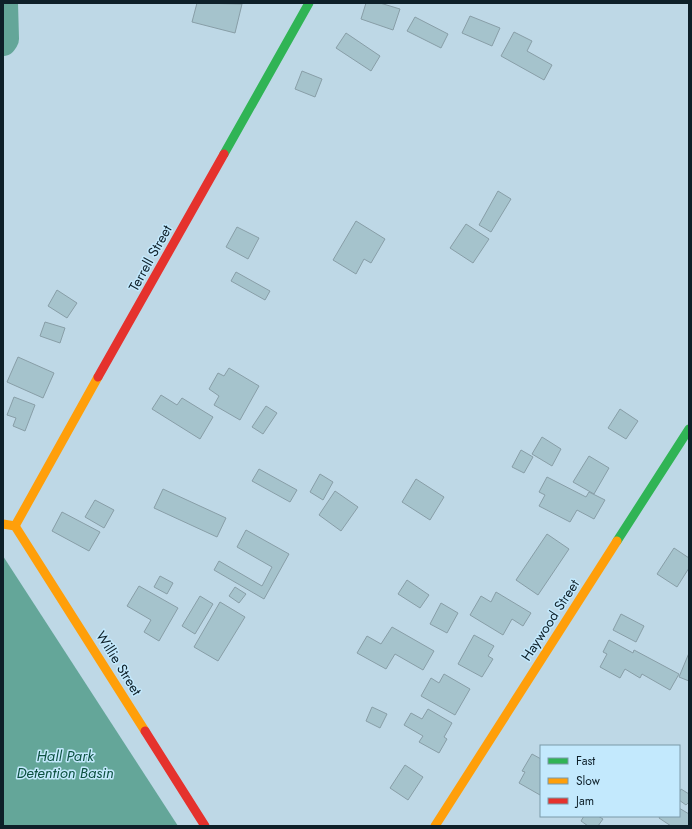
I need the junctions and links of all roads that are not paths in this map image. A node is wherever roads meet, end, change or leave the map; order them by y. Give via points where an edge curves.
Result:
1 (309, 3) edge
2 (689, 429) edge
3 (3, 524) edge
4 (16, 526) junction
5 (205, 826) edge
6 (435, 826) edge

1 - 4 street, Terrell Street
2 - 6 street, Haywood Street
3 - 4 street
4 - 5 street, Willie Street

